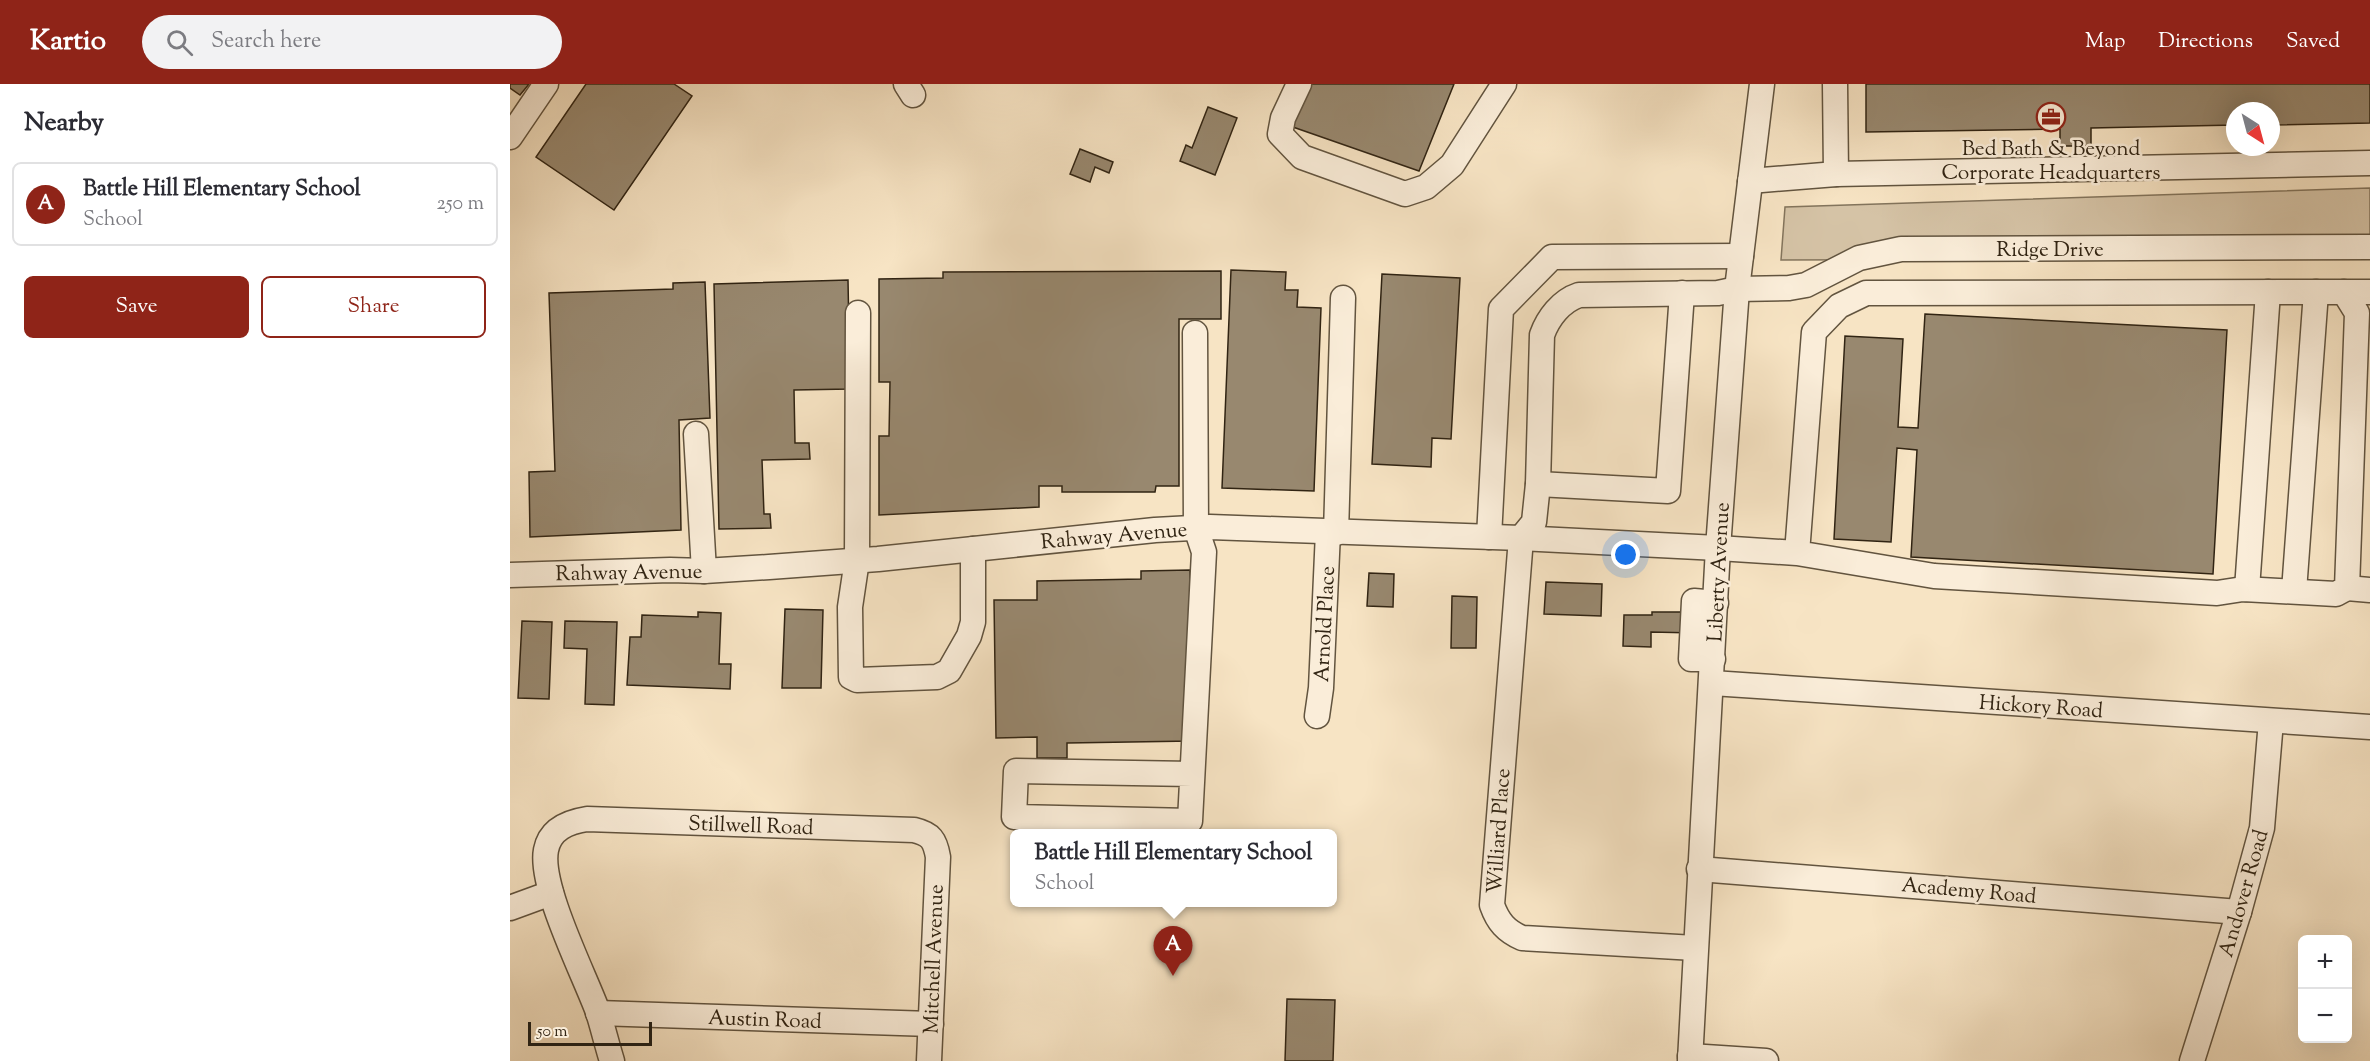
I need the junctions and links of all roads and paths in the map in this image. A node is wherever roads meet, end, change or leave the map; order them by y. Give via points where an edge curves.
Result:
1 (546, 84) edge
2 (1299, 84) edge
3 (1504, 84) edge
4 (1762, 84) edge
5 (1835, 84) edge
6 (513, 127) edge
7 (2370, 163) edge
8 (1836, 174) junction
9 (1750, 181) junction
10 (2370, 247) edge
11 (1741, 256) junction
12 (1737, 289) junction
13 (2268, 292) junction
14 (2316, 292) junction
15 (2344, 292) junction
16 (2370, 292) edge
17 (1682, 293) junction
18 (1343, 298) dead end
19 (858, 313) dead end
20 (1195, 333) dead end
21 (696, 434) dead end
22 (1538, 484) junction
23 (1196, 528) junction
24 (1332, 533) junction
25 (1489, 537) junction
26 (1521, 538) junction
27 (1718, 548) junction
28 (973, 549) junction
29 (1797, 553) junction
30 (857, 560) junction
31 (705, 571) junction
32 (510, 575) edge
33 (2247, 589) junction
34 (2359, 589) edge
35 (2294, 591) junction
36 (1713, 671) junction
37 (1317, 716) dead end
38 (2271, 721) junction
39 (2370, 727) edge
40 (1192, 774) junction
41 (938, 857) joint
42 (1699, 869) junction
43 (551, 893) junction
44 (510, 908) edge
45 (2239, 912) junction
46 (1695, 948) junction
47 (598, 1014) junction
48 (931, 1024) junction
49 (1690, 1058) edge
50 (612, 1061) edge
51 (929, 1061) edge
52 (1766, 1061) edge
53 (2192, 1061) edge

1 - 6 street
2 - 3 street via 1280,134 1290,146 1302,157 1405,194 1426,187 1452,165
4 - 9 street, Liberty Avenue
5 - 8 street
7 - 8 street
8 - 9 street
9 - 11 street, Liberty Avenue
10 - 12 street, Ridge Drive via 1901,249 1859,258 1806,285
11 - 12 street, Liberty Avenue
11 - 25 street via 1552,257 1501,309
12 - 17 street, Ridge Drive
12 - 27 street, Liberty Avenue
13 - 14 street
13 - 29 street via 1866,293 1839,306 1814,332
13 - 33 street
14 - 15 street
14 - 35 street
15 - 16 street
15 - 34 street via 2357,313
17 - 22 street, Ridge Drive via 1578,295 1567,299 1546,323 1542,335
17 - 22 street via 1668,491
18 - 24 street, Arnold Place
19 - 30 street
20 - 23 street
21 - 31 street
22 - 26 street, Ridge Drive via 1534,522
23 - 24 street, Rahway Avenue
23 - 28 street, Rahway Avenue
23 - 40 street via 1204,552
24 - 25 street, Rahway Avenue
24 - 37 street, Arnold Place
25 - 26 street, Rahway Avenue
26 - 27 street, Rahway Avenue
26 - 46 street, Williard Place via 1492,892 1497,918 1504,928 1522,938
27 - 29 street, Rahway Avenue
27 - 36 street, Liberty Avenue
28 - 30 street, Rahway Avenue
28 - 30 street via 973,622 949,671 937,677 851,677 850,607
29 - 33 street, Rahway Avenue via 1934,576 2217,593
30 - 31 street, Rahway Avenue
31 - 32 street, Rahway Avenue
33 - 35 street, Rahway Avenue
34 - 35 street, Rahway Avenue via 2336,594
36 - 38 street, Hickory Road
36 - 42 street, Liberty Avenue
38 - 39 street, Hickory Road
38 - 45 street, Andover Road via 2262,828
40 - 40 street via 1190,821 1014,817 1016,771
41 - 43 street, Stillwell Road via 935,842 926,833 914,830 587,819 570,822 551,834 546,850
41 - 48 street, Mitchell Avenue
42 - 45 street, Academy Road
42 - 46 street, Liberty Avenue
43 - 44 street
43 - 47 street
45 - 53 street, Andover Road
46 - 49 street, Liberty Avenue
47 - 48 street, Austin Road
47 - 50 street
48 - 51 street, Mitchell Avenue
49 - 52 street

